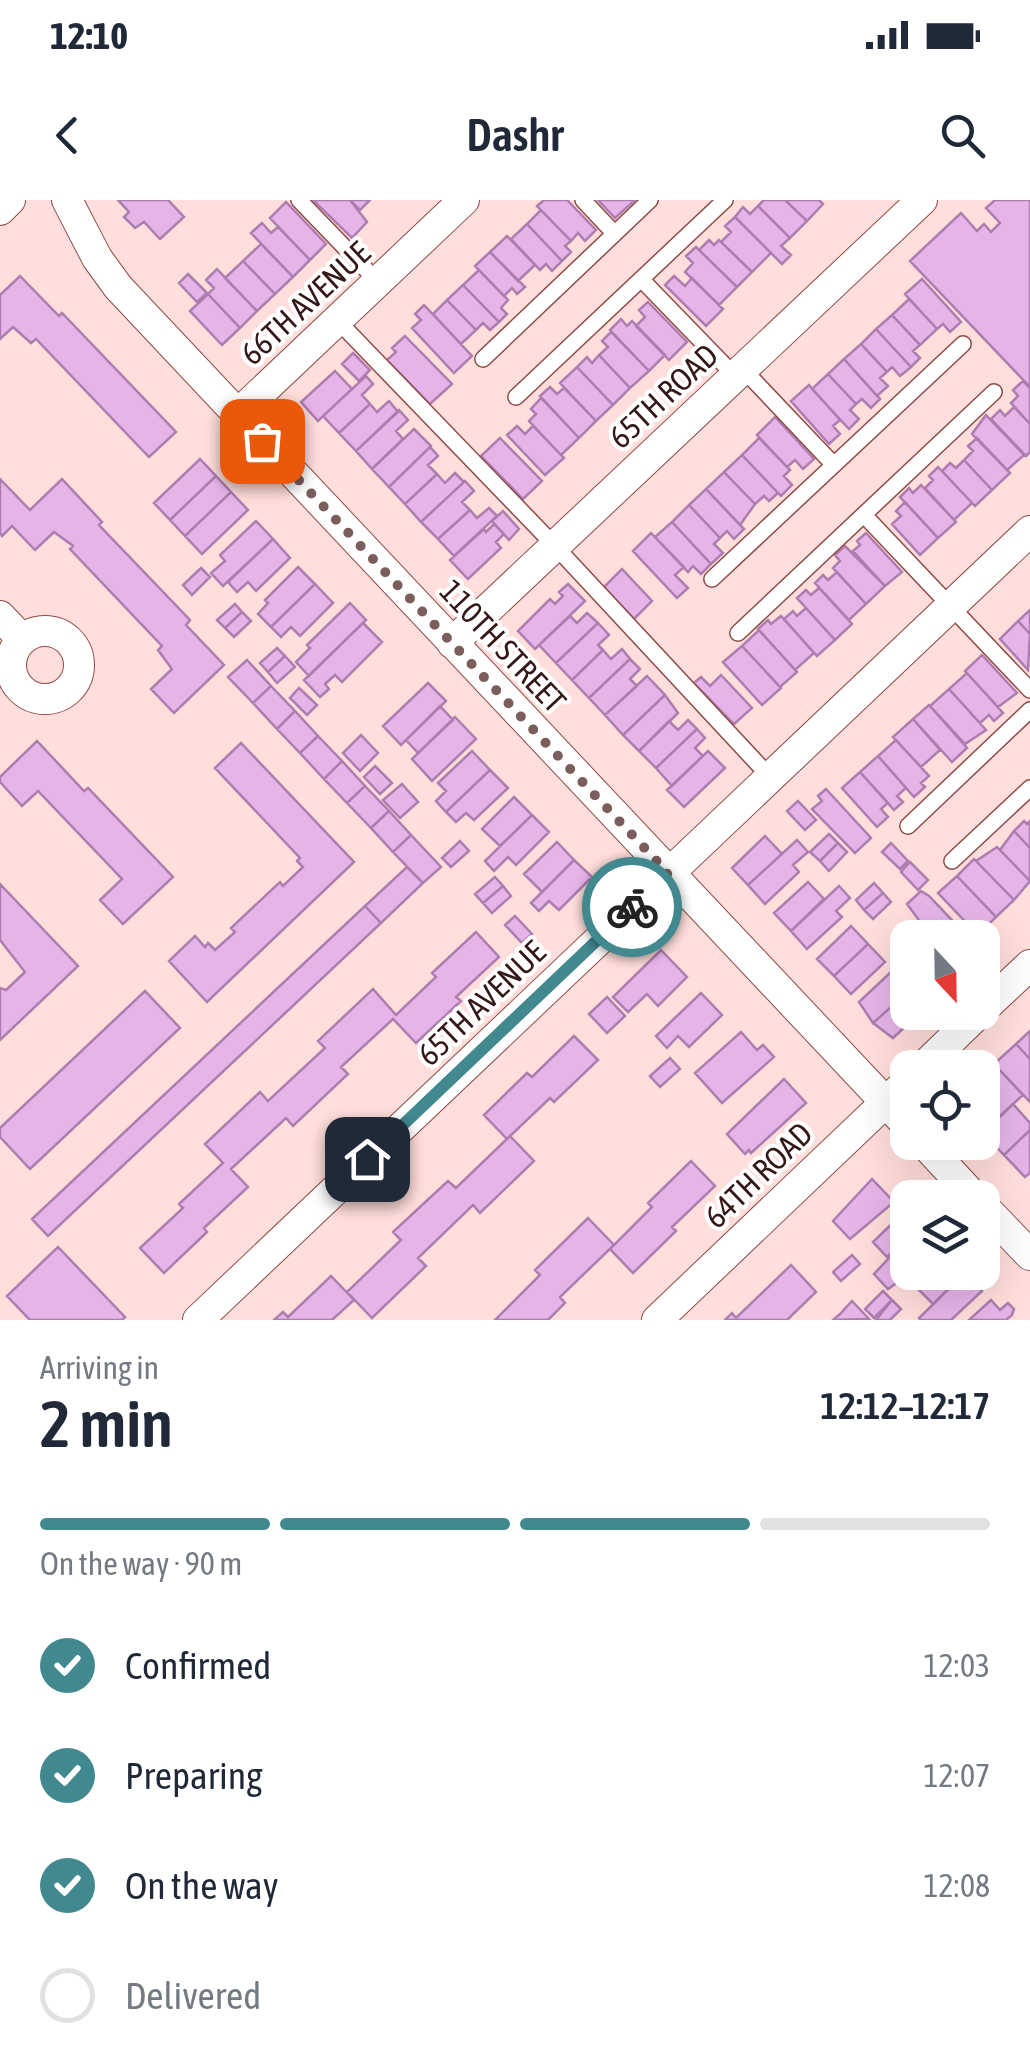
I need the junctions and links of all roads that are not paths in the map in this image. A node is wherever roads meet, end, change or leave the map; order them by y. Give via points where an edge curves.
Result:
1 (10, 200) edge
2 (67, 200) edge
3 (298, 200) edge
4 (464, 200) edge
5 (583, 200) edge
6 (650, 200) edge
7 (725, 200) edge
8 (922, 200) edge
9 (0, 210) edge
10 (614, 234) junction
11 (641, 279) junction
12 (378, 282) junction
13 (337, 320) junction
14 (963, 344) dead end
15 (484, 359) dead end
16 (739, 372) junction
17 (994, 392) dead end
18 (516, 397) dead end
19 (237, 415) junction
20 (834, 465) junction
21 (864, 514) junction
22 (1030, 532) edge
23 (555, 546) junction
24 (712, 579) dead end
25 (951, 606) junction
26 (0, 616) edge
27 (738, 633) dead end
28 (22, 640) junction
29 (452, 643) junction
30 (1030, 690) edge
31 (9, 696) edge
32 (1030, 710) edge
33 (770, 777) junction
34 (1030, 788) edge
35 (908, 826) dead end
36 (952, 861) dead end
37 (668, 873) junction
38 (1030, 966) edge
39 (1000, 994) edge
40 (961, 1030) edge
41 (941, 1050) edge
42 (890, 1097) edge
43 (884, 1102) junction
44 (890, 1108) edge
45 (940, 1160) edge
46 (958, 1180) edge
47 (1000, 1224) edge
48 (1030, 1255) edge
49 (198, 1320) edge
50 (657, 1320) edge

1 - 9 street
2 - 19 street, 110TH STREET via 118,287
3 - 12 lane
4 - 12 street, 66TH AVENUE
5 - 10 lane
6 - 10 lane
7 - 11 lane
8 - 16 street, 65TH ROAD
10 - 15 lane
11 - 16 lane
11 - 18 lane
12 - 13 street, 66TH AVENUE
13 - 19 street, 66TH AVENUE
13 - 23 lane
14 - 20 lane
16 - 20 lane
16 - 23 street, 65TH ROAD
17 - 21 lane
19 - 29 street, 110TH STREET
20 - 24 lane
21 - 25 lane
21 - 27 lane
22 - 25 street, 65TH AVENUE
23 - 29 street, 65TH ROAD
23 - 33 lane
25 - 30 lane
25 - 33 street, 65TH AVENUE
26 - 28 street
28 - 31 street via 12,657
28 - 31 street via 55,632 74,645 80,668 61,696
29 - 37 street, 110TH STREET
32 - 35 lane
33 - 37 street, 65TH AVENUE
34 - 36 lane
37 - 43 street, 110TH STREET
37 - 49 street, 65TH AVENUE
38 - 39 street
40 - 41 street
42 - 43 street, 64TH ROAD
43 - 44 street, 110TH STREET
43 - 50 street, 64TH ROAD
45 - 46 street
47 - 48 street

